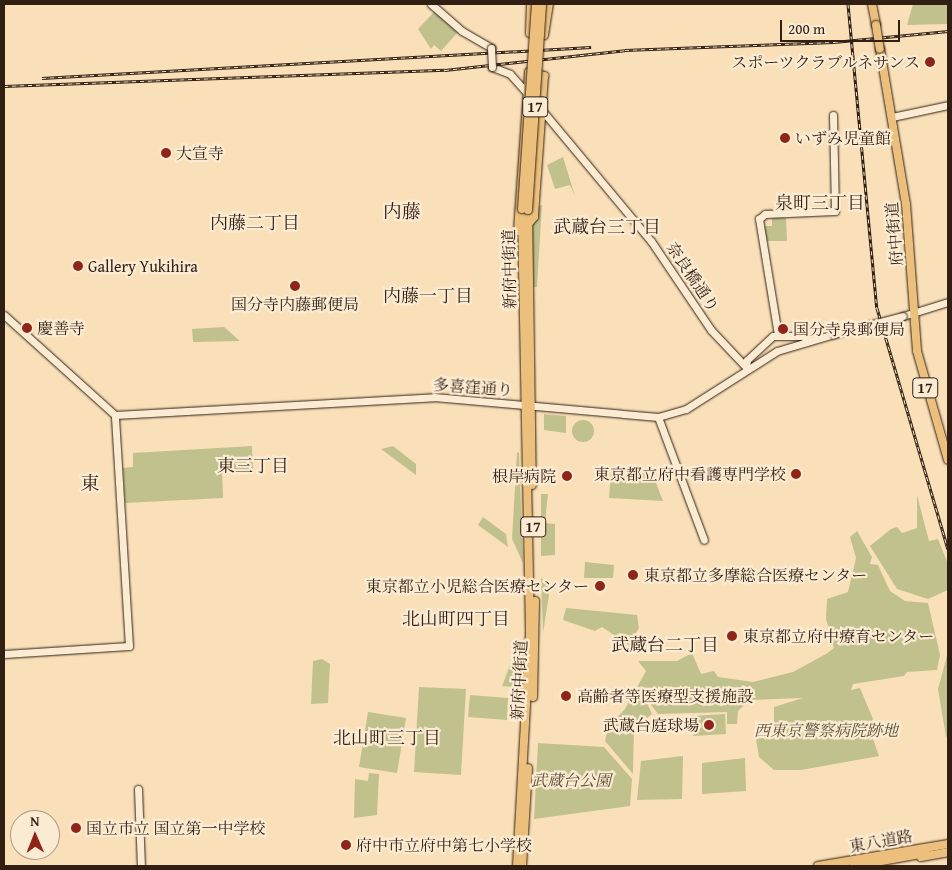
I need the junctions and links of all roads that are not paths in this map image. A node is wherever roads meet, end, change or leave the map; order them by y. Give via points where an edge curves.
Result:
1 (431, 4) edge
2 (531, 4) edge
3 (536, 4) edge
4 (542, 4) edge
5 (548, 4) edge
6 (872, 4) edge
7 (525, 91) junction
8 (948, 105) edge
9 (541, 109) junction
10 (834, 115) dead end
11 (892, 117) junction
12 (525, 209) junction
13 (528, 224) junction
14 (522, 256) junction
15 (948, 302) edge
16 (948, 306) edge
17 (916, 312) junction
18 (4, 315) edge
19 (778, 335) junction
20 (808, 341) junction
21 (746, 367) junction
22 (528, 405) junction
23 (115, 415) junction
24 (658, 417) junction
25 (948, 460) edge
26 (704, 540) dead end
27 (4, 654) edge
28 (138, 789) dead end
29 (948, 840) edge
30 (948, 844) edge
31 (948, 849) edge
32 (948, 852) edge
33 (903, 854) junction
34 (873, 862) edge
35 (141, 866) edge
36 (517, 866) edge
37 (522, 866) edge
38 (818, 866) edge
39 (854, 866) edge

1 - 7 street, 奈良橋通り, bridge via 462,32 491,48 492,67 510,74
2 - 5 main road via 530,33 544,35
3 - 12 main road, 17, bridge
4 - 12 main road, 17, bridge
6 - 11 main road, 府中街道 / 17, bridge
7 - 9 street, 奈良橋通り
7 - 9 main road, 17 via 527,72 543,73
7 - 14 main road, 17 via 517,209
8 - 11 street
9 - 13 main road, 17 via 534,217
9 - 21 street, 奈良橋通り via 651,241 711,330
10 - 19 street via 835,212 765,214 759,219
11 - 17 main road, 府中街道 / 17 via 906,204
12 - 13 main road, 新府中街道 / 17
12 - 14 main road, 新府中街道 / 17
13 - 22 main road, 新府中街道 / 17
14 - 22 main road, 新府中街道 / 17
15 - 17 street
16 - 17 street
17 - 20 street, 多喜窪通り, bridge
17 - 25 main road, 府中街道 / 17 via 920,367
18 - 23 street
19 - 20 street via 803,336
19 - 21 street via 747,360
20 - 21 street, 多喜窪通り
21 - 24 street, 多喜窪通り via 686,409
22 - 23 street, 多喜窪通り via 409,397
22 - 24 street, 多喜窪通り
22 - 36 main road, 新府中街道 / 17 via 530,652
22 - 37 main road, 新府中街道 / 17 via 535,648
23 - 27 street via 129,646
24 - 26 street
28 - 35 street
29 - 33 main road
30 - 33 main road, 東八道路
31 - 33 main road, 東八道路
32 - 33 main road
33 - 34 main road, 東八道路
34 - 38 main road, 東八道路
34 - 39 main road, 東八道路

